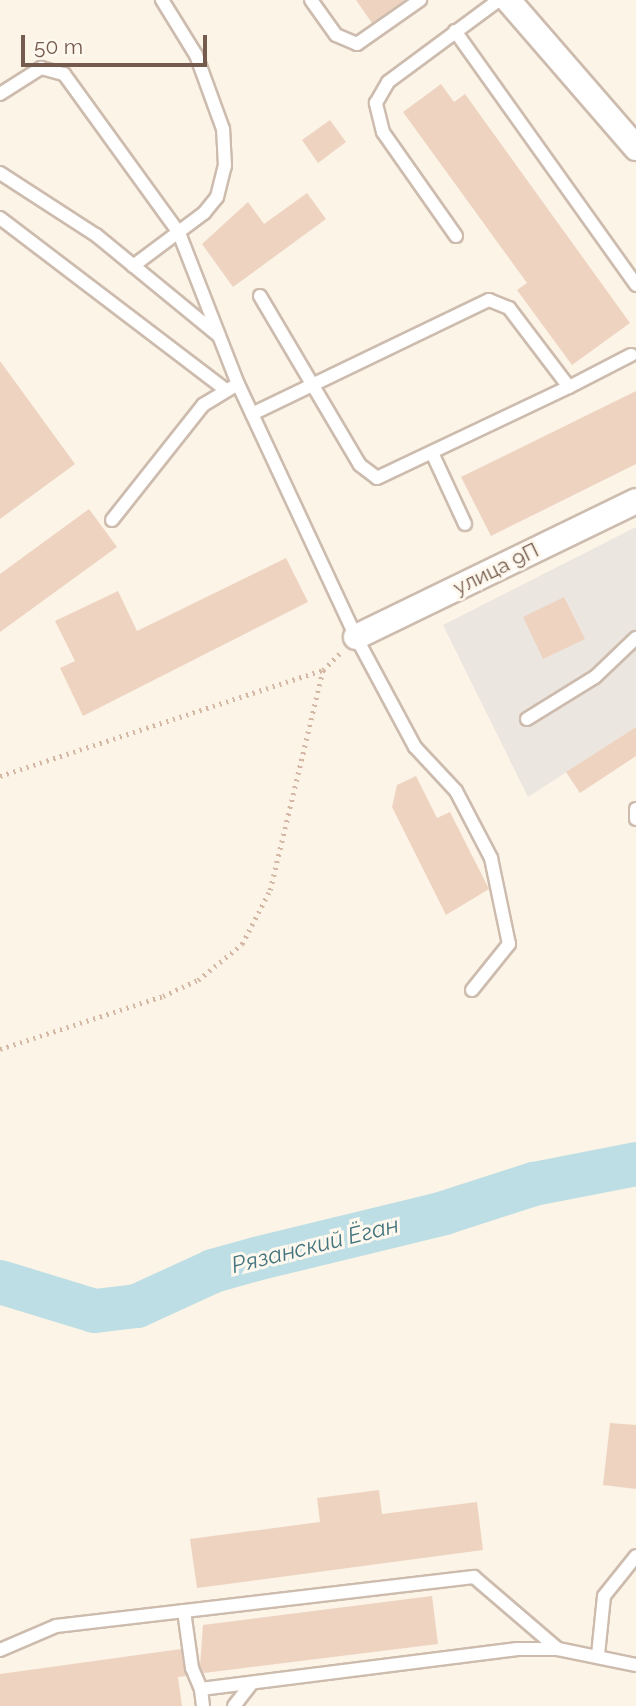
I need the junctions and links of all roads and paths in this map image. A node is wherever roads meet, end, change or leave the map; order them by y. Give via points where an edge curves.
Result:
1 (162, 0) edge
2 (311, 0) edge
3 (420, 0) edge
4 (499, 0) edge
5 (508, 0) edge
6 (456, 31) junction
7 (0, 94) edge
8 (636, 148) edge
9 (0, 173) edge
10 (0, 218) edge
11 (179, 233) junction
12 (456, 236) dead end
13 (134, 266) junction
14 (636, 285) edge
15 (260, 296) dead end
16 (219, 337) junction
17 (631, 355) dead end
18 (313, 384) junction
19 (232, 387) junction
20 (569, 387) junction
21 (252, 414) junction
22 (433, 454) junction
23 (636, 501) edge
24 (112, 520) dead end
25 (466, 524) dead end
26 (356, 637) junction
27 (636, 638) edge
28 (323, 670) junction
29 (527, 719) dead end
30 (0, 776) edge
31 (636, 809) edge
32 (636, 819) edge
33 (472, 990) dead end
34 (0, 1049) edge
35 (636, 1556) edge
36 (184, 1611) junction
37 (558, 1649) junction
38 (0, 1650) edge
39 (598, 1655) junction
40 (636, 1665) edge
41 (252, 1683) junction
42 (201, 1689) junction
43 (203, 1706) edge
44 (234, 1706) edge

1 - 11 lane via 196,55 223,129 225,148 217,197
2 - 3 lane via 336,35 358,44
4 - 6 lane
5 - 8 street
6 - 12 lane via 388,82 376,103 383,132
6 - 14 lane
7 - 11 lane via 41,68 64,74
9 - 13 lane via 54,204
10 - 19 lane
11 - 13 lane
11 - 16 lane
13 - 16 lane
15 - 18 lane
16 - 19 lane
17 - 20 lane
18 - 20 lane via 489,300 509,308
18 - 21 lane
18 - 22 lane via 371,475 387,477
19 - 21 lane
19 - 24 lane via 203,405
20 - 22 lane
21 - 26 lane
22 - 25 lane
23 - 26 street, улица 9П
26 - 28 path
26 - 33 lane via 415,747 456,791 491,858 509,944
27 - 29 lane via 595,677
28 - 30 path
28 - 34 path via 270,890 242,944 198,980 163,996
31 - 32 lane
35 - 39 lane via 604,1596
36 - 37 lane via 474,1577
36 - 38 lane via 56,1626
36 - 42 lane via 192,1668
37 - 39 lane
37 - 41 lane via 517,1649
39 - 40 lane
41 - 42 lane
41 - 44 lane
42 - 43 lane

